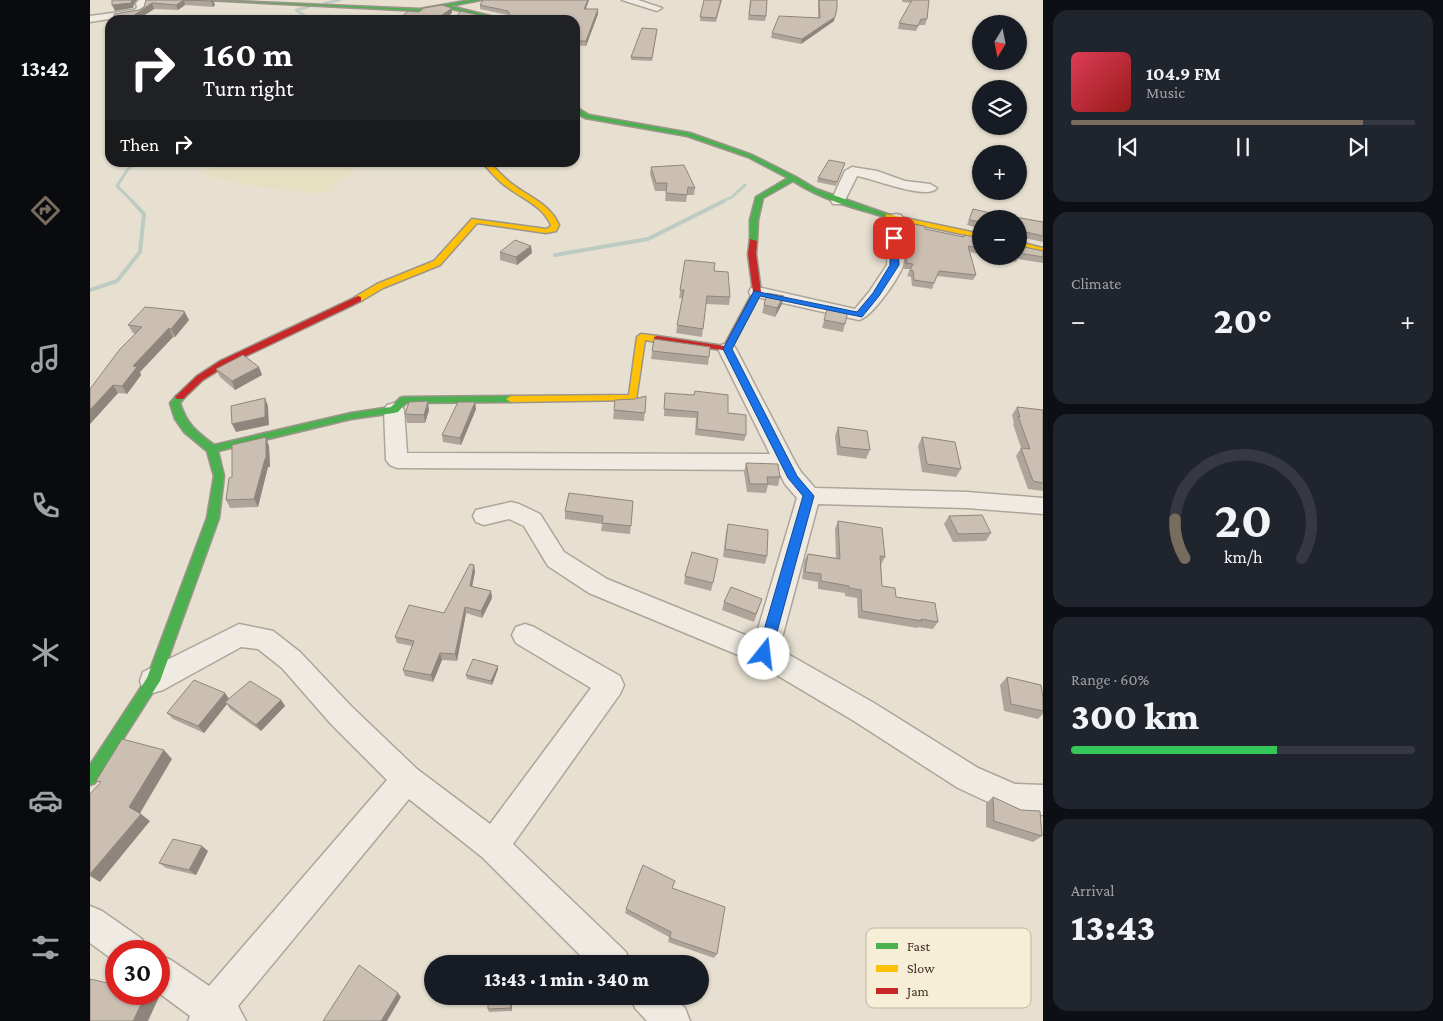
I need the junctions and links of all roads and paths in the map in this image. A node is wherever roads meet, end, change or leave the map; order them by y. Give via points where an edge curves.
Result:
1 (146, 0) edge
2 (209, 0) edge
3 (479, 0) edge
4 (627, 0) edge
5 (234, 1) edge
6 (446, 7) junction
7 (657, 8) dead end
8 (114, 15) edge
9 (482, 15) edge
10 (105, 16) edge
11 (90, 18) edge
12 (580, 113) edge
13 (490, 167) edge
14 (794, 178) junction
15 (930, 188) dead end
16 (838, 201) junction
17 (896, 218) junction
18 (972, 234) edge
19 (1027, 246) edge
20 (1043, 250) edge
21 (757, 292) junction
22 (727, 349) junction
23 (394, 410) junction
24 (212, 449) junction
25 (784, 462) junction
26 (809, 496) junction
27 (1043, 506) edge
28 (484, 516) dead end
29 (525, 635) dead end
30 (764, 654) junction
31 (153, 681) junction
32 (90, 778) edge
33 (407, 778) junction
34 (1043, 800) edge
35 (493, 846) junction
36 (90, 923) edge
37 (114, 940) edge
38 (605, 955) edge
39 (170, 981) edge
40 (656, 1005) edge
41 (215, 1017) edge
42 (672, 1021) edge

1 - 8 street via 137,12
2 - 5 street
3 - 6 street
4 - 7 street
5 - 6 street via 401,9
6 - 9 street
10 - 11 street
12 - 14 street via 587,117 688,134 750,156
13 - 24 street via 509,185 544,209 553,218 553,229 475,221 448,253 429,268 380,286 328,316 219,366 186,389 175,403 179,419 188,432
14 - 16 street via 813,191
14 - 21 street via 760,197 754,220 752,254
15 - 16 street via 903,186 856,170 852,171
16 - 17 street
17 - 18 street
17 - 21 street via 894,265 859,315
19 - 20 street
21 - 22 street
22 - 23 street via 641,337 633,398 403,400
22 - 25 street
23 - 24 street via 351,416
23 - 25 street via 397,460
24 - 31 street via 219,476 213,518
25 - 26 street
26 - 27 street via 967,500
26 - 30 street
28 - 30 street via 510,510 532,520 556,559 598,586
29 - 35 street via 610,684
30 - 34 street via 968,778 1014,799
31 - 32 street
31 - 33 street via 239,635 264,639 291,660 341,715
33 - 35 street
33 - 41 street
35 - 38 street
36 - 37 street
39 - 41 street
40 - 42 street

